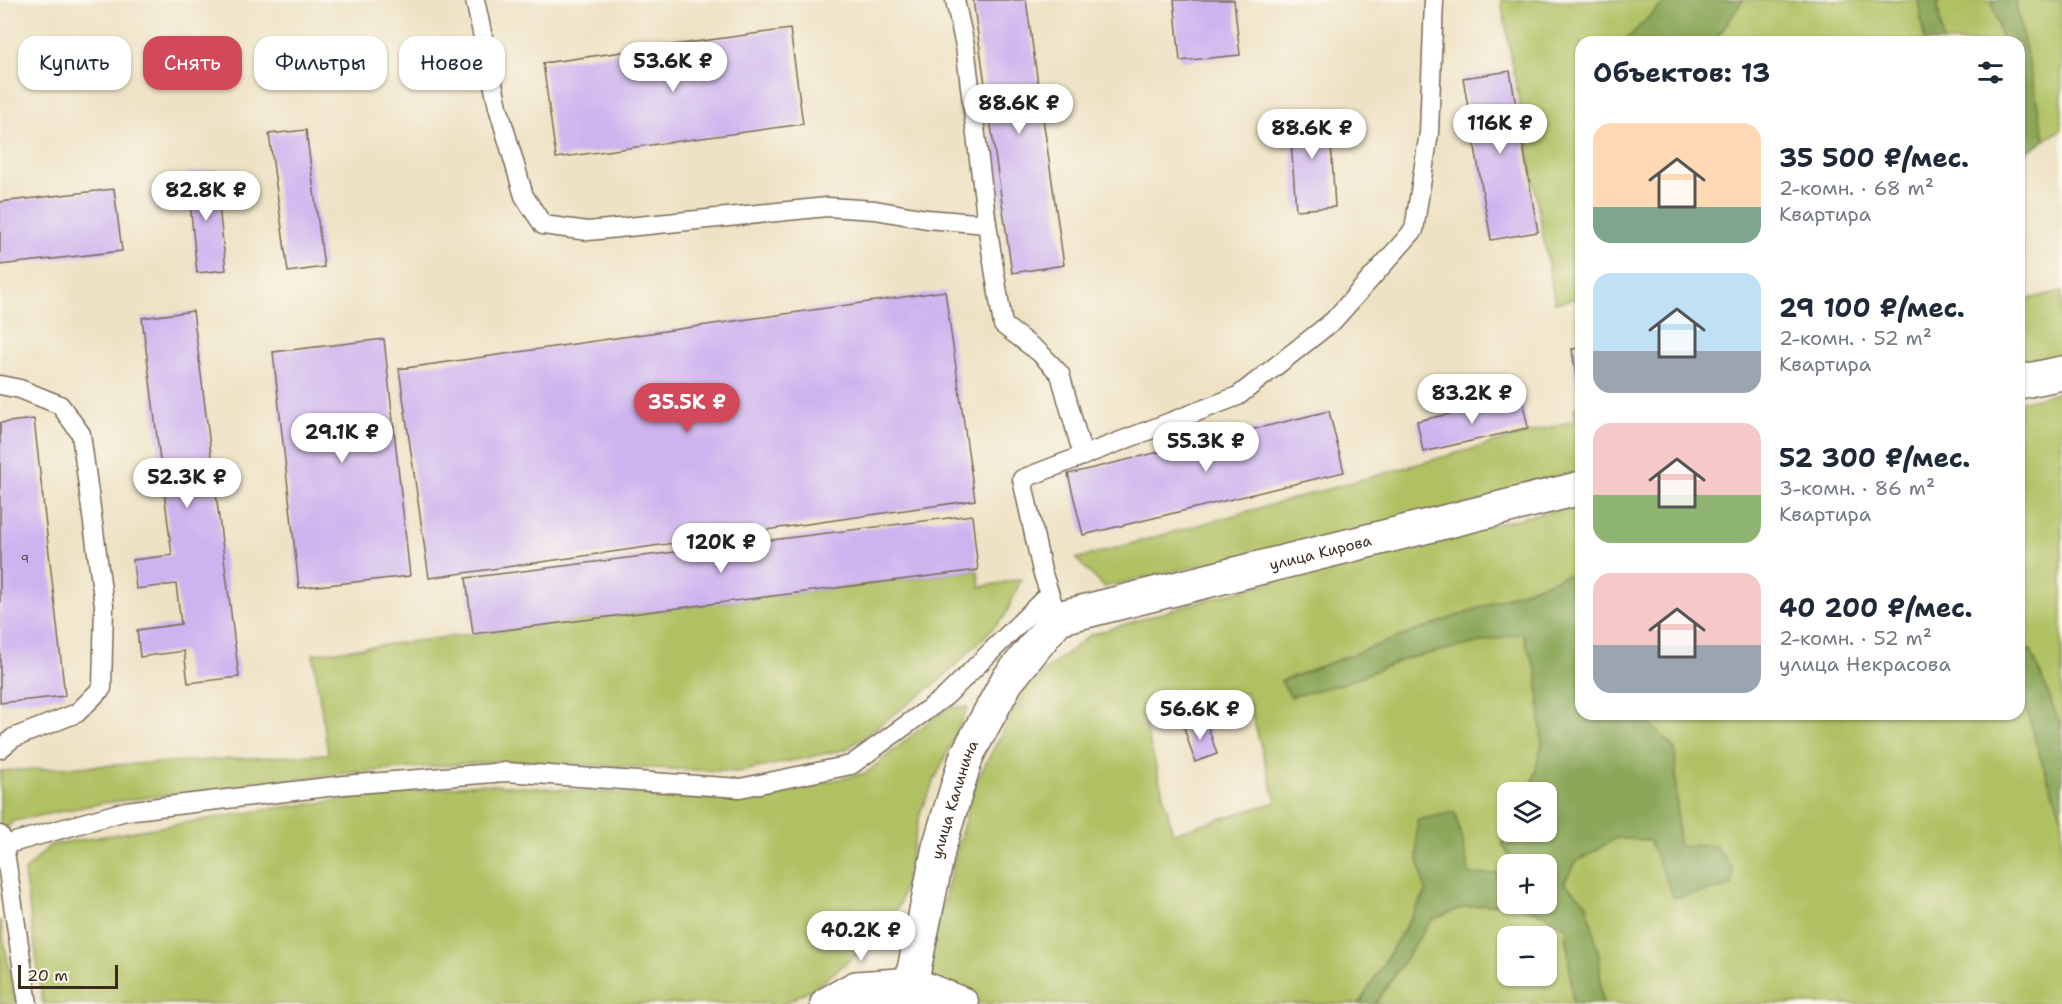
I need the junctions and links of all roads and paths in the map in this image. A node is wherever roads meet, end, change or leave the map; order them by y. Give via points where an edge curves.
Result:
1 (475, 0) edge
2 (955, 0) edge
3 (1434, 0) edge
4 (987, 224) junction
5 (2062, 373) edge
6 (2025, 381) edge
7 (0, 385) edge
8 (1083, 456) junction
9 (1575, 489) edge
10 (1053, 606) junction
11 (0, 749) edge
12 (2, 840) edge
13 (910, 994) edge
14 (28, 1004) edge
15 (827, 1004) edge
16 (962, 1004) edge

1 - 4 lane via 498,107 524,196 543,225 588,231 827,207
2 - 4 lane via 965,46
3 - 8 lane via 1430,133 1414,230 1334,321 1238,396
4 - 8 lane via 1003,325 1060,374
5 - 6 street
7 - 11 lane via 60,405 81,434 104,605 102,688 77,713 14,738
8 - 10 lane via 1022,479
9 - 10 street, улица Кирова
10 - 12 lane via 946,696 852,765 740,788 506,772 344,785 126,811
10 - 13 street, улица Калинина via 967,754 939,847
12 - 14 lane
13 - 15 street via 856,988
13 - 16 street

